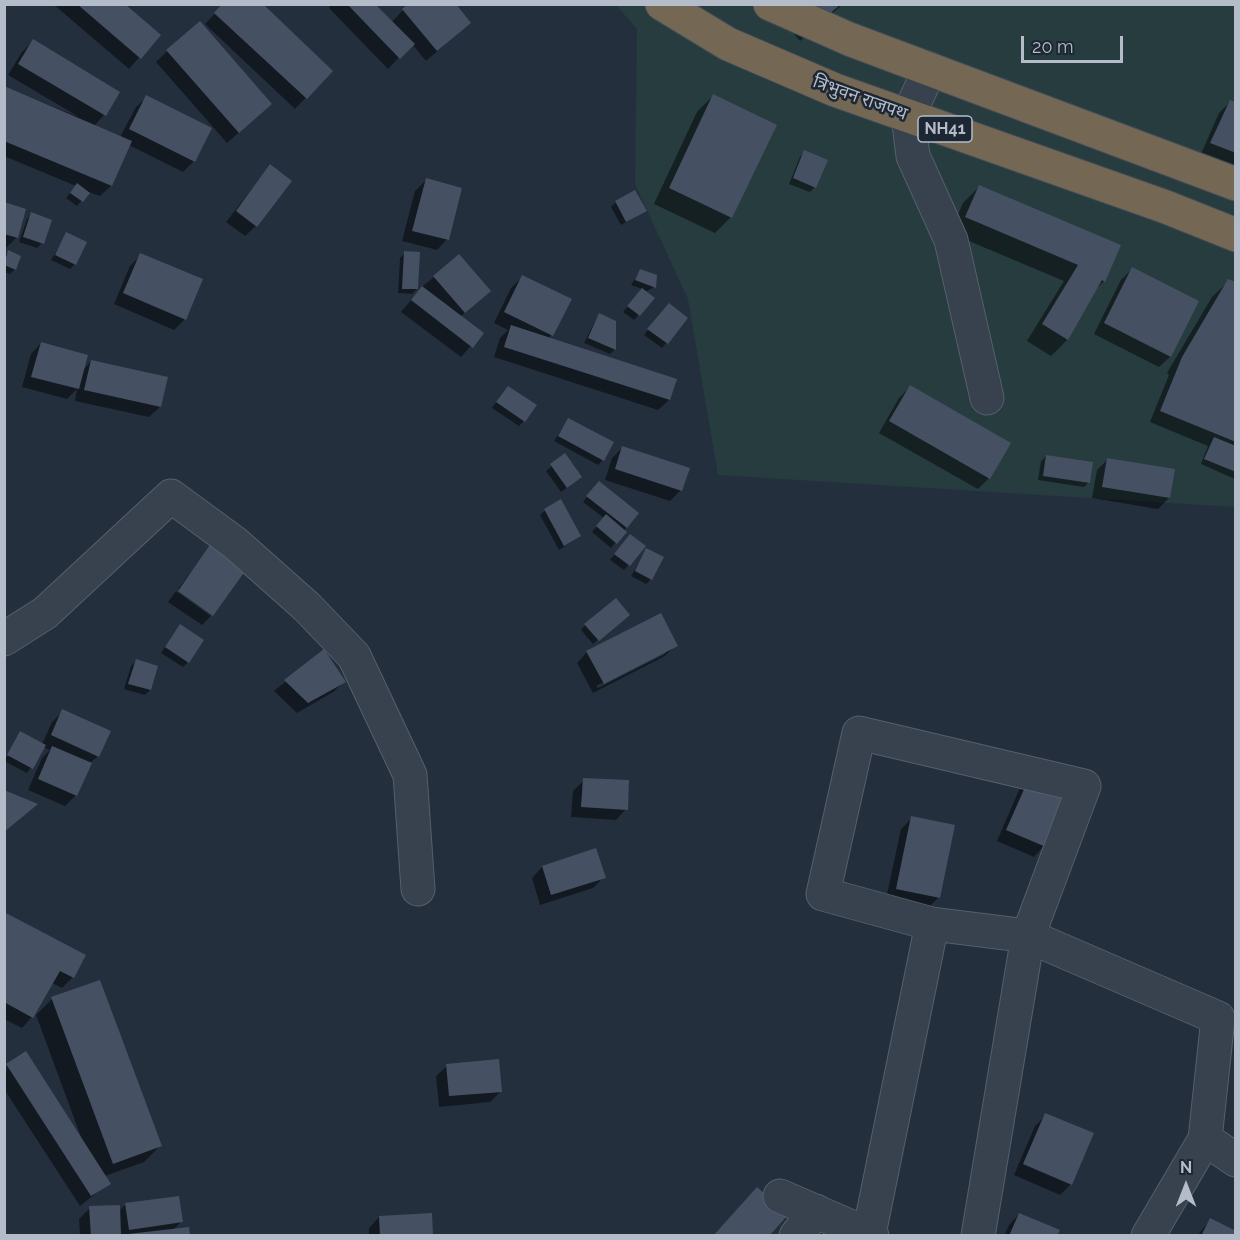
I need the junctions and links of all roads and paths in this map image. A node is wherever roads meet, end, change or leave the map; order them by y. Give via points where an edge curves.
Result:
1 (662, 4) edge
2 (770, 4) edge
3 (930, 69) junction
4 (908, 116) junction
5 (1236, 184) edge
6 (1236, 235) edge
7 (987, 398) dead end
8 (4, 639) edge
9 (418, 889) dead end
10 (932, 924) junction
11 (1028, 936) junction
12 (1227, 1012) edge
13 (1205, 1139) junction
14 (1236, 1160) edge
15 (780, 1196) dead end
16 (816, 1211) junction
17 (871, 1235) edge
18 (796, 1236) edge
19 (978, 1236) edge
20 (1148, 1236) edge

1 - 4 highway, त्रिभुवन राजपथ / NH41 via 728,44
2 - 3 highway
3 - 4 street
3 - 5 highway
4 - 6 highway, त्रिभुवन राजपथ / NH41
4 - 7 street via 913,156 951,240
8 - 9 street via 45,613 171,496 243,550 354,656 410,775
10 - 11 street
10 - 11 street via 823,894 859,733 1084,786
10 - 17 street
11 - 12 street
11 - 19 street
12 - 13 street
13 - 14 street
13 - 20 street
15 - 16 street
16 - 17 street
16 - 18 street

